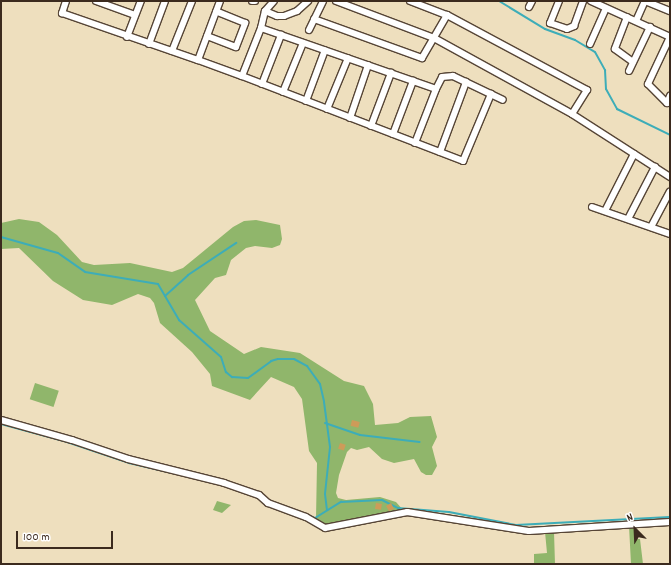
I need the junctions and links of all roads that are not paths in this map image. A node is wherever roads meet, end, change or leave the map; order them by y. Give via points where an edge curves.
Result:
1 (66, 1) edge
2 (96, 1) edge
3 (141, 1) edge
4 (165, 1) edge
5 (192, 1) edge
6 (220, 1) edge
7 (252, 1) edge
8 (255, 1) edge
9 (274, 1) edge
10 (308, 1) edge
11 (322, 1) edge
12 (336, 1) edge
13 (410, 1) edge
14 (532, 1) edge
15 (559, 1) edge
16 (583, 1) edge
17 (591, 1) edge
18 (645, 1) edge
19 (529, 7) dead end
20 (606, 8) junction
21 (265, 10) junction
22 (216, 11) junction
23 (670, 11) edge
24 (447, 15) junction
25 (136, 16) junction
26 (627, 17) junction
27 (314, 19) junction
28 (636, 20) junction
29 (650, 27) junction
30 (261, 28) junction
31 (309, 30) dead end
32 (281, 35) junction
33 (207, 36) junction
34 (127, 37) junction
35 (670, 37) edge
36 (434, 38) junction
37 (303, 43) junction
38 (149, 44) junction
39 (590, 44) dead end
40 (325, 50) junction
41 (172, 51) junction
42 (348, 58) junction
43 (198, 60) junction
44 (633, 62) junction
45 (368, 65) junction
46 (629, 71) dead end
47 (392, 74) junction
48 (242, 76) junction
49 (413, 81) junction
50 (466, 82) junction
51 (262, 84) junction
52 (436, 89) junction
53 (283, 92) junction
54 (491, 94) junction
55 (670, 96) edge
56 (503, 100) dead end
57 (306, 101) junction
58 (327, 109) junction
59 (572, 114) junction
60 (350, 118) junction
61 (371, 126) junction
62 (393, 134) junction
63 (415, 143) junction
64 (440, 152) junction
65 (634, 154) junction
66 (655, 167) junction
67 (670, 177) edge
68 (670, 192) edge
69 (592, 207) dead end
70 (605, 211) junction
71 (628, 219) junction
72 (651, 228) junction
73 (670, 234) edge
74 (1, 420) edge
75 (670, 522) edge

1 - 34 street via 62,13
2 - 25 street
3 - 25 street
4 - 38 street
5 - 41 street
6 - 22 street
7 - 8 street
9 - 21 street
10 - 21 street via 297,12 284,16 277,16
11 - 27 street
12 - 36 street
13 - 24 street
14 - 19 street
15 - 16 street via 550,23 567,29 574,26
17 - 20 street
18 - 23 street
18 - 28 street
20 - 26 street
20 - 39 street
21 - 30 street
22 - 33 street
22 - 33 street via 245,23 236,47
24 - 36 street
24 - 59 street via 587,90
25 - 34 street
26 - 28 street
26 - 44 street via 615,49
27 - 31 street
27 - 36 street via 422,58
28 - 29 street
29 - 35 street
29 - 44 street
30 - 32 street
30 - 48 street
32 - 37 street
32 - 51 street
33 - 43 street
34 - 38 street
35 - 55 street via 648,84 667,103
36 - 59 street
37 - 40 street
37 - 53 street
38 - 41 street
40 - 42 street
40 - 57 street
41 - 43 street
42 - 45 street
42 - 58 street
43 - 48 street
44 - 46 street
45 - 47 street
45 - 60 street
47 - 49 street
47 - 61 street
48 - 51 street
49 - 52 street
49 - 62 street
50 - 52 street via 448,75 440,79
50 - 54 street
50 - 64 street
51 - 53 street
52 - 63 street
53 - 57 street
54 - 56 street
54 - 64 street via 463,161
57 - 58 street
58 - 60 street
59 - 65 street
60 - 61 street
61 - 62 street
62 - 63 street
63 - 64 street
65 - 66 street
65 - 70 street
66 - 67 street
66 - 71 street
68 - 72 street
69 - 70 street
70 - 71 street
71 - 72 street
72 - 73 street
74 - 75 street via 128,459 238,487 325,528 407,512 529,531

